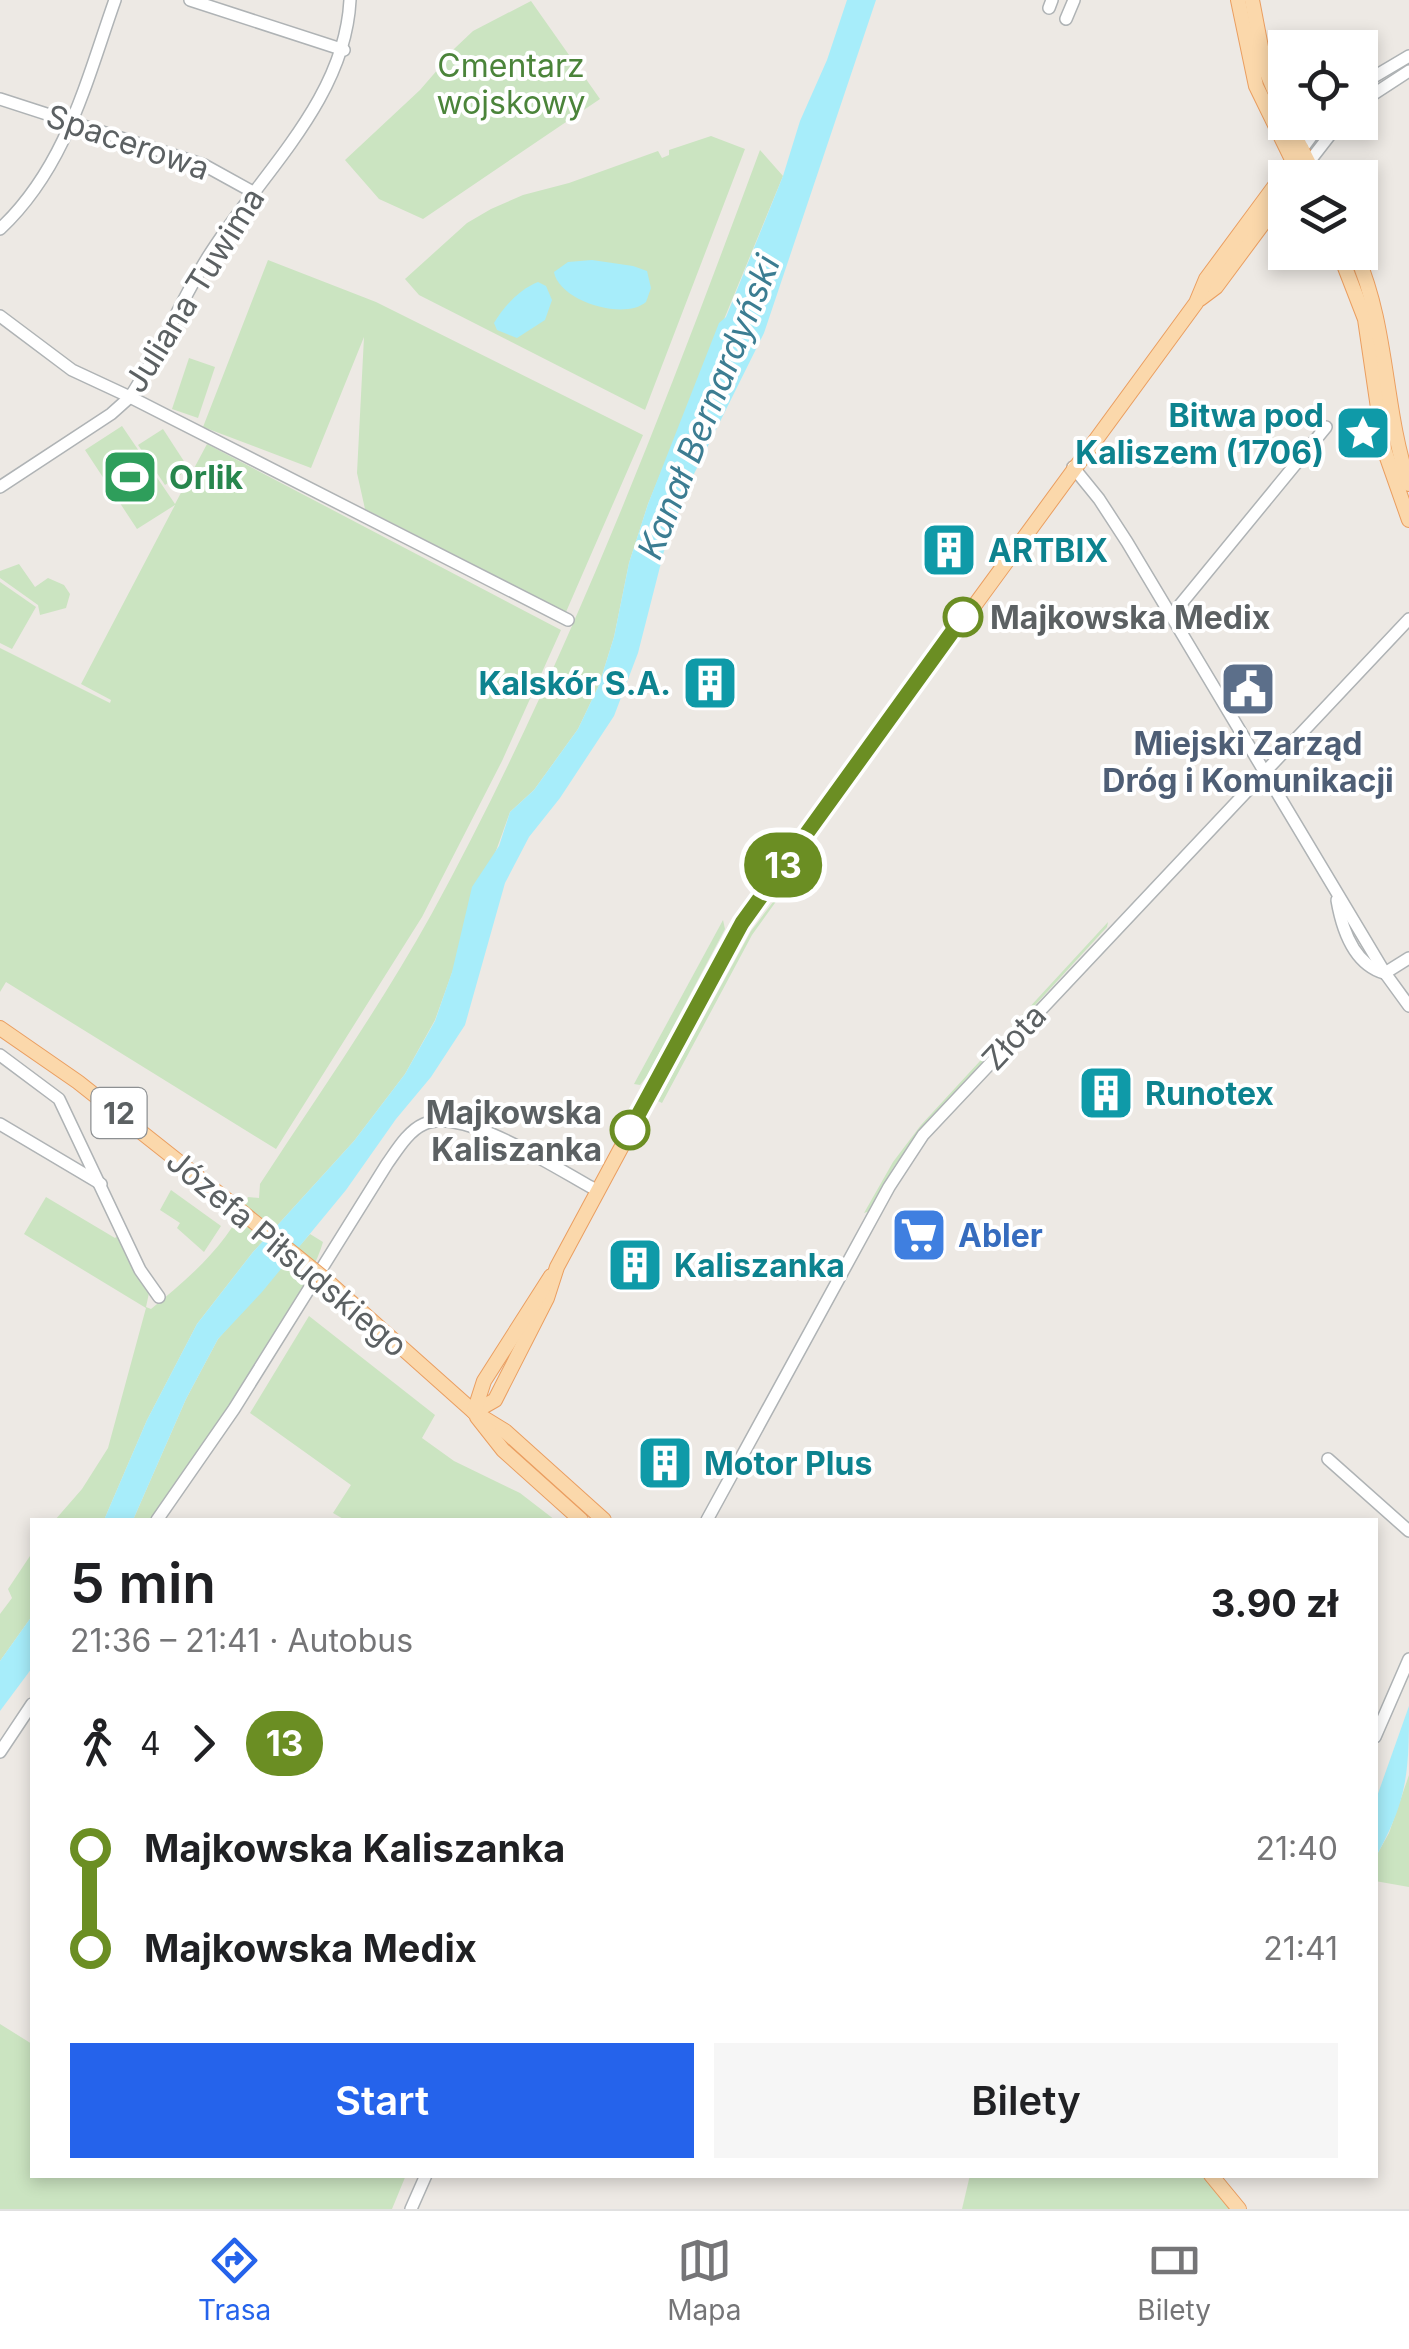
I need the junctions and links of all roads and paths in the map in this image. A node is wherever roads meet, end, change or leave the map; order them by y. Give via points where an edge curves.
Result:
1 (115, 0) edge
2 (190, 0) edge
3 (350, 0) edge
4 (1074, 0) edge
5 (1238, 0) edge
6 (1252, 0) edge
7 (1066, 19) dead end
8 (344, 50) junction
9 (1409, 56) edge
10 (1409, 71) edge
11 (1268, 75) edge
12 (1378, 75) edge
13 (1378, 91) edge
14 (0, 99) edge
15 (72, 123) junction
16 (1324, 140) edge
17 (1296, 160) edge
18 (1306, 160) edge
19 (253, 192) junction
20 (1268, 205) edge
21 (1268, 217) edge
22 (0, 229) edge
23 (1347, 270) edge
24 (1361, 270) edge
25 (1196, 303) junction
26 (0, 316) edge
27 (130, 397) junction
28 (1326, 427) dead end
29 (1073, 467) junction
30 (1409, 484) edge
31 (0, 487) edge
32 (1409, 520) edge
33 (1171, 616) junction
34 (1409, 619) edge
35 (568, 620) dead end
36 (1266, 773) junction
37 (1409, 958) edge
38 (1385, 973) junction
39 (1409, 1006) edge
40 (0, 1028) edge
41 (0, 1055) edge
42 (0, 1124) edge
43 (100, 1184) junction
44 (598, 1191) junction
45 (159, 1297) dead end
46 (474, 1412) junction
47 (1328, 1459) dead end
48 (158, 1518) edge
49 (580, 1518) edge
50 (602, 1518) edge
51 (707, 1518) edge
52 (1409, 1531) edge
53 (1409, 1660) edge
54 (30, 1707) edge
55 (1378, 1730) edge
56 (0, 1752) edge
57 (425, 2178) edge
58 (1213, 2178) edge
59 (412, 2209) edge
60 (1238, 2209) edge

1 - 15 street
2 - 8 street
3 - 8 street, Juliana Tuwima
4 - 7 street
5 - 17 main road via 1256,86
6 - 11 main road
8 - 19 street, Juliana Tuwima via 319,100
9 - 12 street
10 - 13 street
14 - 15 street, Spacerowa
15 - 19 street, Spacerowa via 204,165
15 - 22 street via 48,173
16 - 18 street
19 - 27 street, Juliana Tuwima
20 - 25 main road via 1206,279
21 - 25 main road
23 - 32 main road via 1365,319 1384,449
24 - 30 main road via 1378,316
25 - 29 main road
26 - 27 street via 72,370
27 - 31 street, Juliana Tuwima
27 - 35 street
28 - 33 street
29 - 33 street
29 - 44 main road via 742,923
33 - 36 street
34 - 36 street, Złota
36 - 38 street
36 - 51 street, Złota via 912,1150
37 - 38 street
38 - 39 street
40 - 46 main road, Józefa Piłsudskiego / 12, bridge via 326,1280
41 - 43 street via 58,1098
42 - 43 street
43 - 45 street
44 - 46 main road via 484,1381
44 - 48 street via 477,1127 422,1124 387,1164
46 - 49 main road, Józefa Piłsudskiego / 12 via 490,1438
46 - 50 main road, Józefa Piłsudskiego / 12 via 505,1431
47 - 52 street
53 - 55 street
54 - 56 street
57 - 59 street
58 - 60 main road

